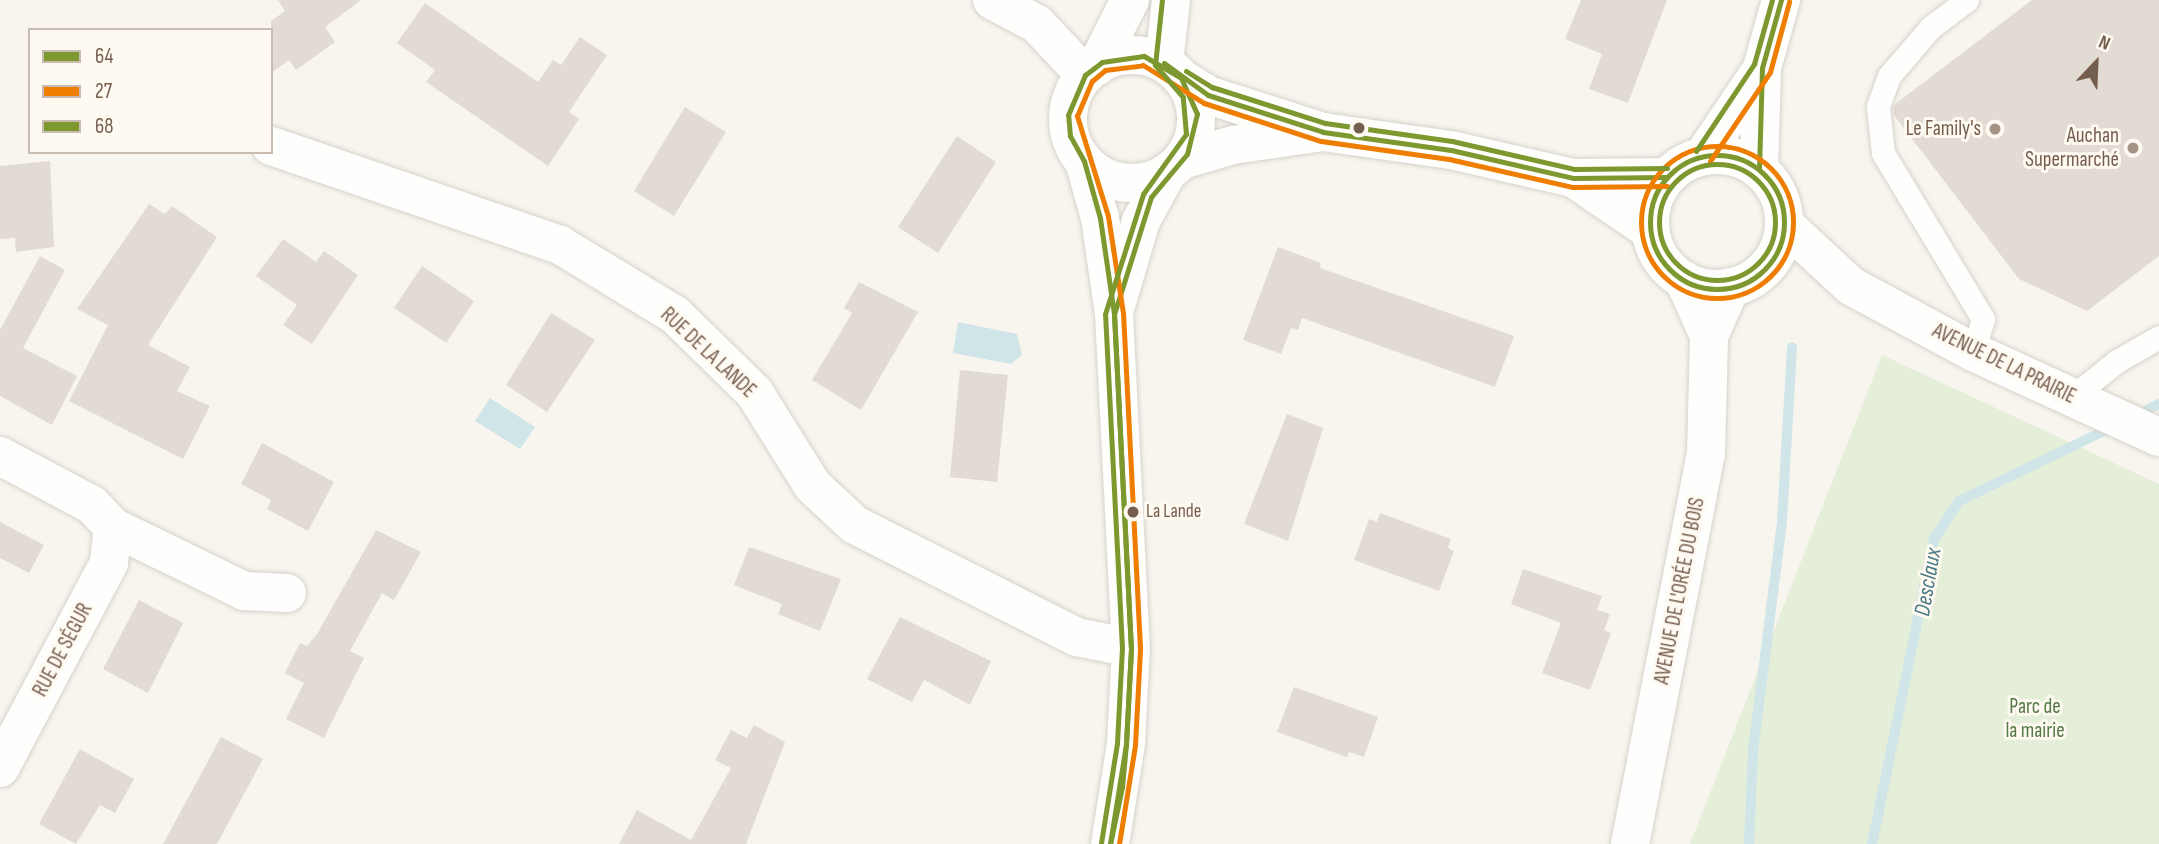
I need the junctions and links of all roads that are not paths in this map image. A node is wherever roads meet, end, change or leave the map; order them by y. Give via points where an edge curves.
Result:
1 (992, 0) edge
2 (1130, 0) edge
3 (1171, 0) edge
4 (1781, 0) edge
5 (1936, 0) edge
6 (1966, 0) edge
7 (1931, 27) junction
8 (1762, 68) junction
9 (1090, 71) junction
10 (1173, 71) junction
11 (1323, 132) junction
12 (273, 147) edge
13 (1703, 156) junction
14 (1084, 161) junction
15 (1174, 167) junction
16 (1759, 169) junction
17 (1667, 177) junction
18 (1573, 178) junction
19 (1784, 224) junction
20 (1651, 232) junction
21 (1746, 279) junction
22 (1684, 280) junction
23 (1851, 286) junction
24 (1114, 314) junction
25 (1709, 336) junction
26 (2159, 337) edge
27 (1973, 352) junction
28 (2071, 398) junction
29 (2136, 427) edge
30 (0, 456) edge
31 (113, 527) junction
32 (288, 593) dead end
33 (1131, 648) junction
34 (0, 768) edge
35 (1110, 844) edge
36 (1630, 844) edge

1 - 9 street via 1037,24
2 - 9 street
3 - 10 street
4 - 8 street
5 - 7 lane
6 - 7 lane
7 - 27 lane via 1889,76 1878,107 1883,153 1983,319
8 - 13 street
8 - 16 street
9 - 10 street via 1122,56
9 - 14 street via 1068,115 1070,136
10 - 11 street via 1208,95
10 - 15 street via 1197,114 1195,135
11 - 15 street via 1233,145
11 - 18 street via 1439,148
12 - 33 street, RUE DE LA LANDE via 560,246 675,315 754,392 813,486 855,526 1077,636
13 - 16 street via 1725,154
13 - 17 street
14 - 15 street via 1113,181 1135,184
14 - 24 street via 1100,218
15 - 24 street via 1141,221
16 - 19 street via 1775,187
17 - 18 street
17 - 20 street via 1655,195
18 - 20 street
19 - 21 street via 1779,247
19 - 23 street, AVENUE DE LA PRAIRIE
20 - 22 street via 1660,257
21 - 22 street, AVENUE DE LA PRAIRIE via 1714,289
21 - 23 street, AVENUE DE LA PRAIRIE
21 - 25 street
22 - 25 street
23 - 27 street, AVENUE DE LA PRAIRIE
24 - 33 street
25 - 36 street, AVENUE DE L'ORÉE DU BOIS via 1706,454
26 - 28 lane via 2117,360
27 - 28 street, AVENUE DE LA PRAIRIE
28 - 29 street, AVENUE DE LA PRAIRIE
30 - 31 street via 92,505
31 - 32 street via 244,592
31 - 34 street, RUE DE SÉGUR via 109,563
33 - 35 street via 1122,787

